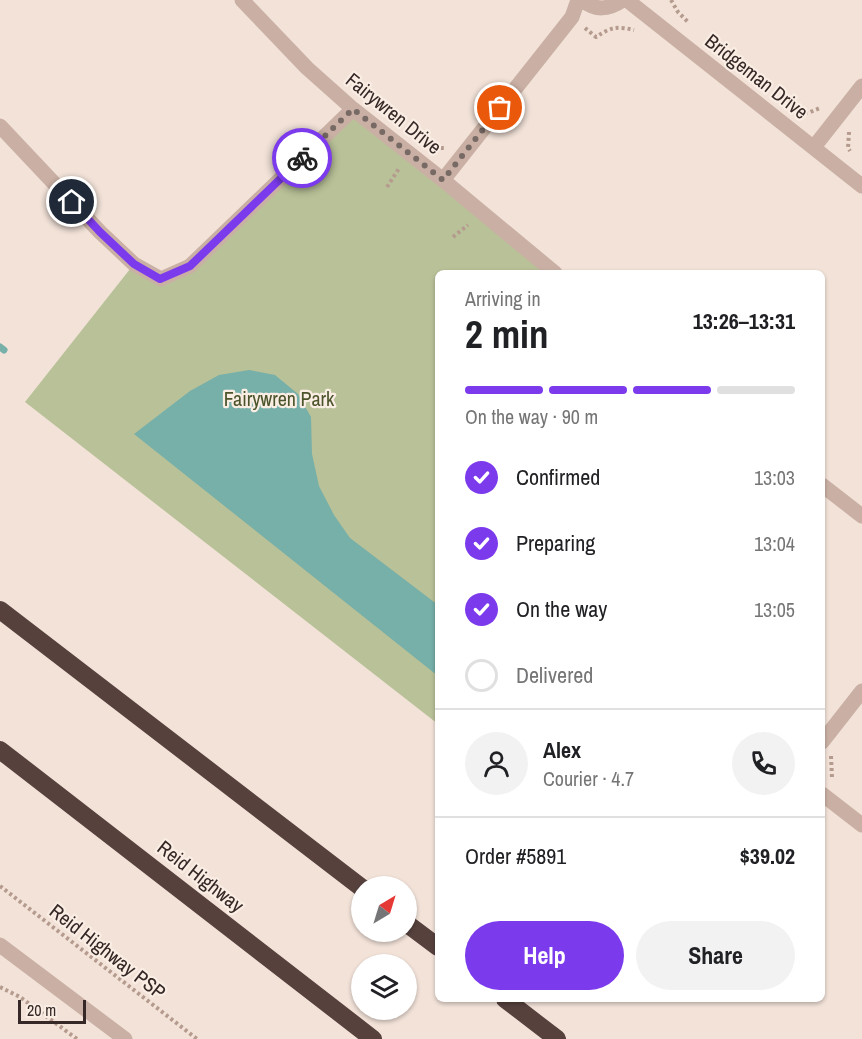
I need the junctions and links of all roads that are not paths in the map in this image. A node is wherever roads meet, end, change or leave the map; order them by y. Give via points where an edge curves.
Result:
1 (242, 0) edge
2 (580, 0) edge
3 (625, 0) edge
4 (862, 86) edge
5 (353, 109) junction
6 (0, 126) edge
7 (814, 147) junction
8 (443, 180) junction
9 (862, 186) edge
10 (551, 270) edge
11 (825, 487) edge
12 (862, 516) edge
13 (0, 610) edge
14 (862, 691) edge
15 (828, 746) edge
16 (0, 750) edge
17 (826, 797) edge
18 (862, 825) edge
19 (351, 880) edge
20 (417, 931) edge
21 (0, 945) edge
22 (435, 945) edge
23 (509, 1002) edge
24 (125, 1039) edge
25 (373, 1039) edge
26 (557, 1039) edge

1 - 5 street, Fairywren Drive
2 - 3 street via 602,8
2 - 8 street via 572,17
3 - 7 street, Bridgeman Drive
4 - 7 street
5 - 6 street via 190,266 160,279 134,264 100,232
5 - 8 street, Fairywren Drive
7 - 9 street, Bridgeman Drive
8 - 10 street, Fairywren Drive
11 - 12 street
13 - 19 highway
14 - 15 street
16 - 25 highway, Reid Highway
17 - 18 street
20 - 22 highway
21 - 24 street
23 - 26 highway

